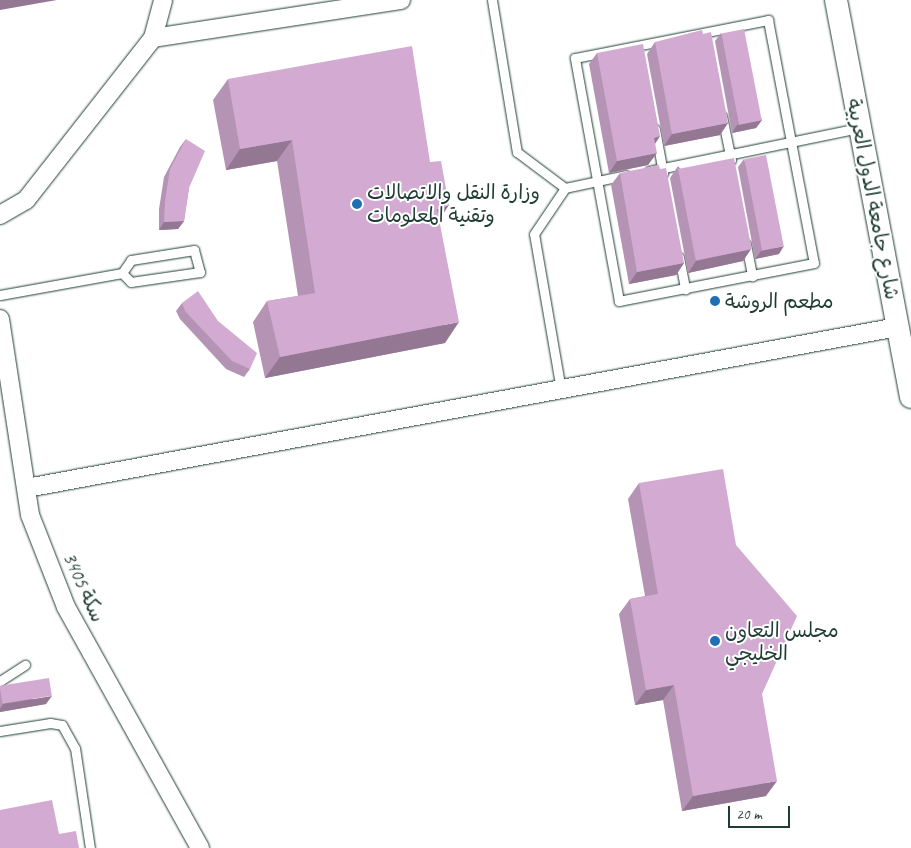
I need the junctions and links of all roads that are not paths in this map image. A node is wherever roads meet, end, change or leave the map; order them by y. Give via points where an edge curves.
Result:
1 (163, 0) edge
2 (401, 0) edge
3 (492, 0) edge
4 (836, 0) edge
5 (153, 38) junction
6 (721, 108) edge
7 (653, 121) edge
8 (859, 128) junction
9 (791, 142) junction
10 (730, 155) junction
11 (662, 168) junction
12 (733, 173) edge
13 (597, 181) junction
14 (666, 187) edge
15 (564, 188) junction
16 (0, 215) edge
17 (744, 229) edge
18 (676, 242) edge
19 (122, 272) junction
20 (752, 276) junction
21 (685, 289) junction
22 (0, 295) edge
23 (0, 320) edge
24 (897, 327) junction
25 (561, 390) junction
26 (911, 397) edge
27 (27, 488) junction
28 (24, 665) dead end
29 (0, 681) edge
30 (0, 731) edge
31 (90, 848) edge
32 (200, 848) edge

1 - 5 street
2 - 5 street
3 - 15 lane via 516,152
4 - 8 street, شارع جامعة الدول العربية
5 - 16 street via 26,200
6 - 10 lane
7 - 11 lane
8 - 9 lane
8 - 24 street, شارع جامعة الدول العربية
9 - 10 lane
9 - 13 lane via 768,20 708,37 575,58
9 - 20 lane via 814,263
10 - 11 lane
10 - 12 lane
11 - 13 lane
11 - 14 lane
13 - 15 lane
13 - 21 lane via 619,302
15 - 25 lane via 534,234
17 - 20 lane
18 - 21 lane
19 - 19 lane via 131,282 200,272 194,250 131,260
19 - 22 lane
20 - 21 lane
23 - 27 street, سكة 3405
24 - 25 street
24 - 26 street, شارع جامعة الدول العربية
25 - 27 street
27 - 32 street, سكة 3405 via 30,515 66,607
28 - 29 lane
30 - 31 lane via 50,723 62,725 75,748

